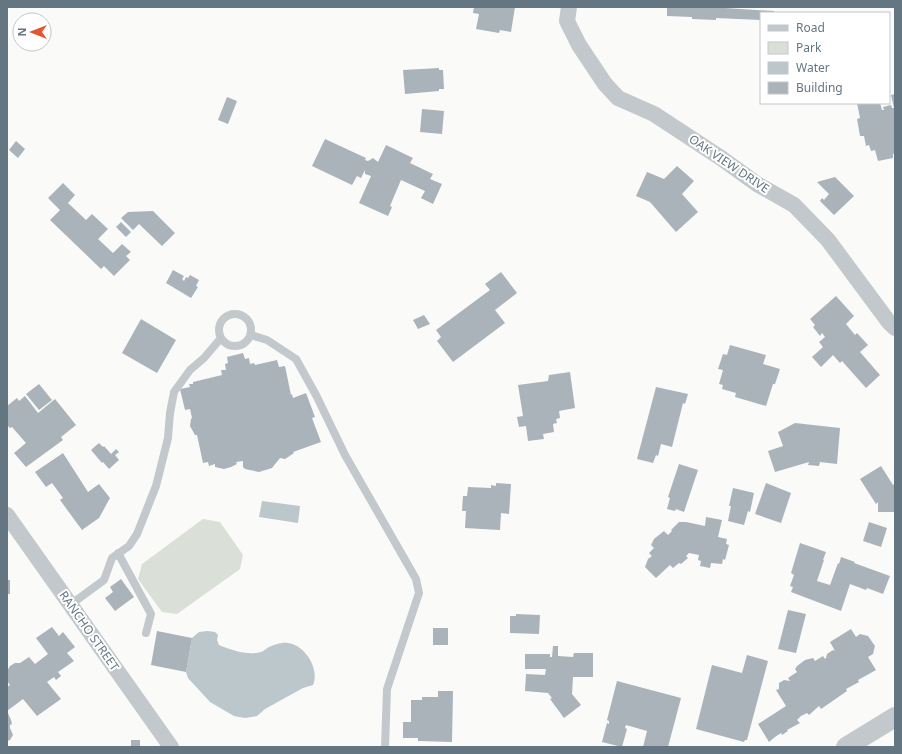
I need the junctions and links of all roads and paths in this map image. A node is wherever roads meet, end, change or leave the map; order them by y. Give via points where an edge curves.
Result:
1 (569, 7) edge
2 (895, 328) edge
3 (251, 335) junction
4 (221, 338) junction
5 (7, 515) edge
6 (118, 553) junction
7 (70, 605) junction
8 (146, 633) dead end
9 (895, 717) edge
10 (171, 747) edge
11 (385, 747) edge
12 (846, 747) edge

1 - 2 street, OAK VIEW DRIVE via 568,21 579,45 605,84 618,98 654,114 794,206 828,240
3 - 4 lane via 245,344 234,347
3 - 4 lane via 248,320 234,314 221,322
3 - 11 lane via 267,340 296,359 345,455 416,579 419,593 387,689
4 - 6 lane via 190,370 174,392 168,438 156,486 137,534 129,546
5 - 7 street, RANCHO STREET
6 - 7 lane via 112,558 104,580
6 - 8 lane via 152,614
7 - 10 street, RANCHO STREET
9 - 12 street

